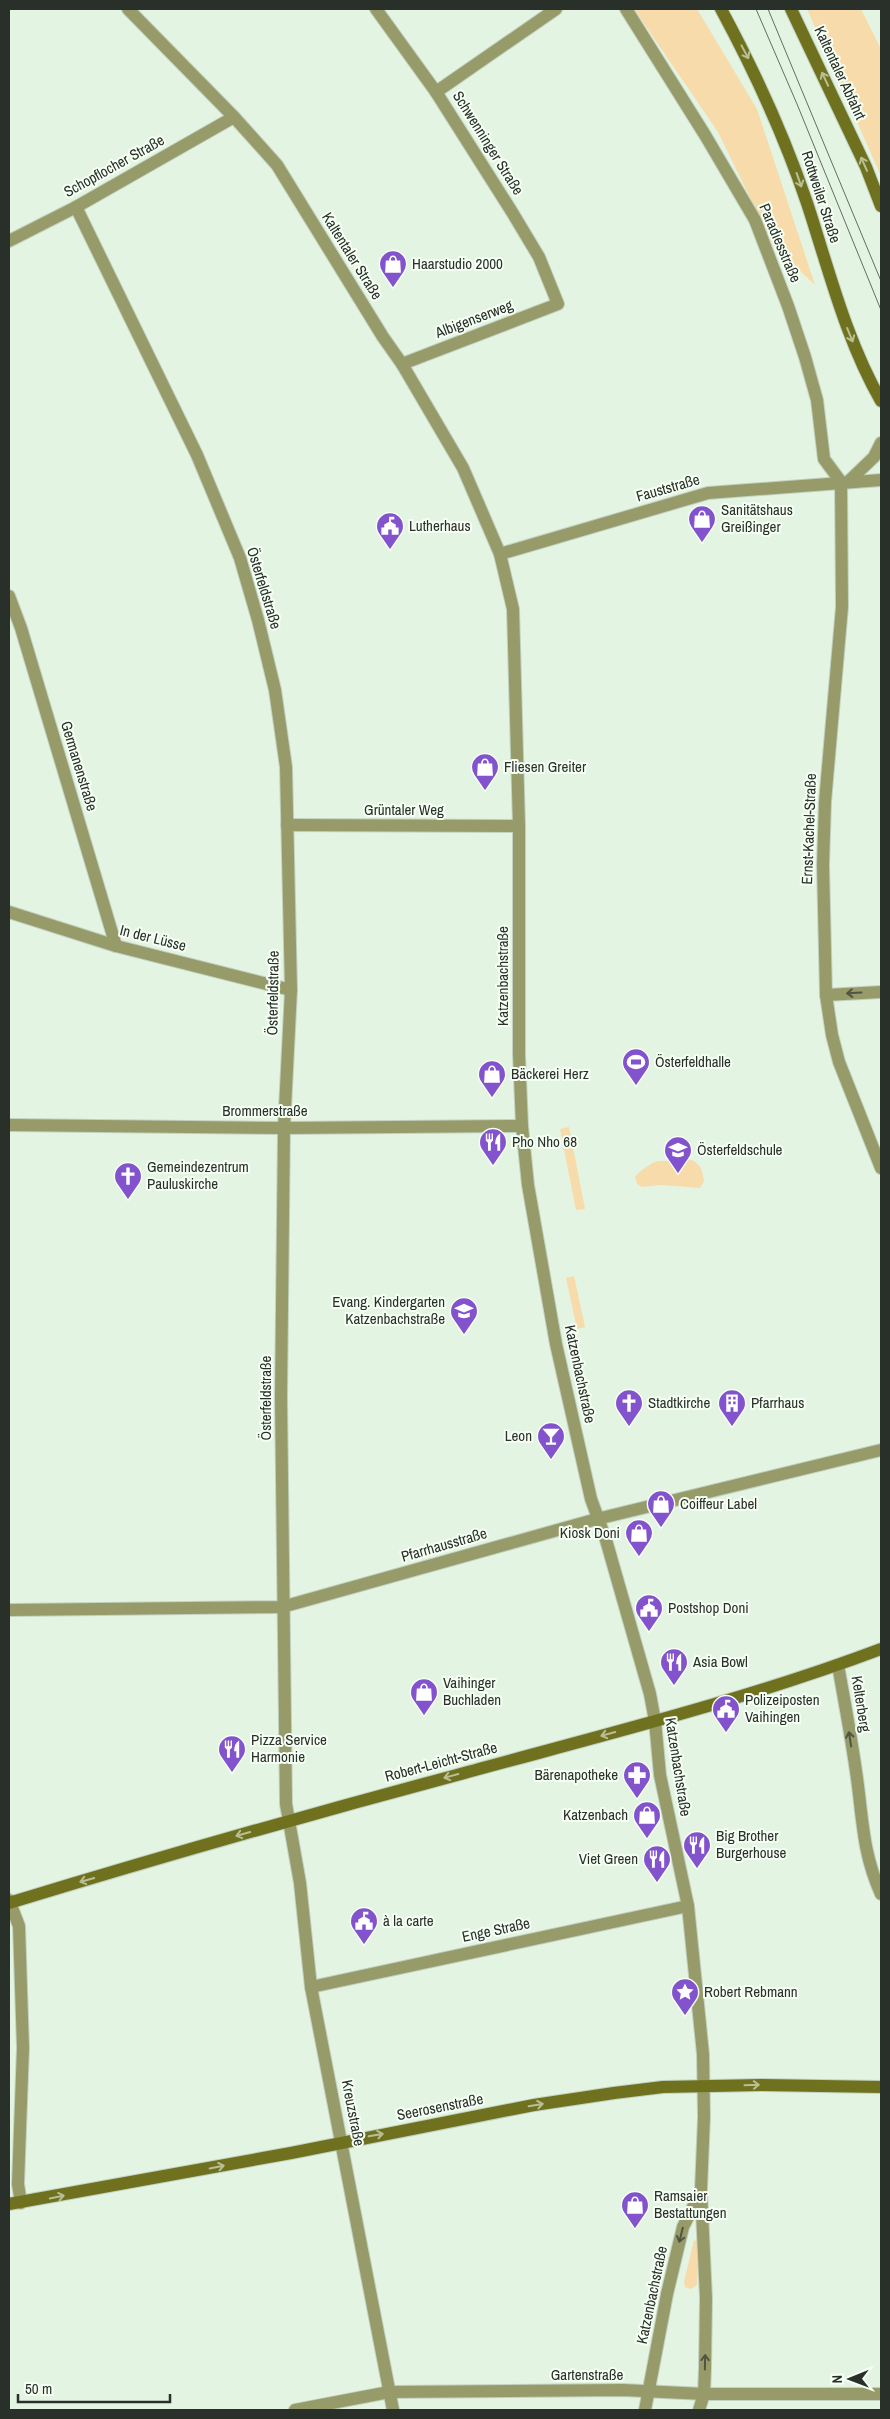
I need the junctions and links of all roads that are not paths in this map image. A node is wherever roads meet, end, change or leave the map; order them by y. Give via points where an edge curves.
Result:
1 (128, 9) edge
2 (376, 9) edge
3 (556, 9) edge
4 (626, 9) edge
5 (721, 9) edge
6 (792, 9) edge
7 (436, 92) junction
8 (234, 117) junction
9 (881, 206) edge
10 (76, 207) junction
11 (9, 241) edge
12 (558, 304) joint
13 (402, 364) junction
14 (881, 400) edge
15 (881, 443) edge
16 (881, 480) edge
17 (845, 482) junction
18 (500, 554) junction
19 (9, 596) edge
20 (287, 825) junction
21 (520, 826) junction
22 (9, 912) edge
23 (116, 946) junction
24 (291, 990) junction
25 (881, 992) edge
26 (826, 995) junction
27 (9, 1125) edge
28 (522, 1126) junction
29 (284, 1128) junction
30 (881, 1168) edge
31 (881, 1450) edge
32 (597, 1520) junction
33 (282, 1607) junction
34 (9, 1610) edge
35 (881, 1649) edge
36 (838, 1665) junction
37 (655, 1721) junction
38 (290, 1820) junction
39 (881, 1894) edge
40 (9, 1902) edge
41 (688, 1906) junction
42 (311, 1987) junction
43 (703, 2086) junction
44 (881, 2086) edge
45 (342, 2142) junction
46 (701, 2190) junction
47 (15, 2204) edge
48 (649, 2391) junction
49 (389, 2392) junction
50 (704, 2394) junction
51 (881, 2394) edge
52 (295, 2410) edge
53 (393, 2410) edge
54 (645, 2410) edge
55 (699, 2410) edge

1 - 8 street, Kaltentaler Straße
2 - 7 street, Schwenninger Straße
3 - 7 street
4 - 17 street, Paradiesstraße via 754,220 805,357 817,400 824,459
5 -> 14 street, Rottweiler Straße via 783,134 847,327
9 -> 6 street, Kaltentaler Abfahrt
7 - 12 street, Schwenninger Straße via 539,256
8 - 10 street, Schopflocher Straße
8 - 13 street, Kaltentaler Straße via 277,166
10 - 11 street, Schopflocher Straße
10 - 20 street, Österfeldstraße via 197,455 240,558 275,690 286,767
12 - 13 street, Albigenserweg
13 - 18 street, Kaltentaler Straße via 463,468
15 - 17 street via 874,457
16 - 17 street, Fauststraße
17 - 18 street, Fauststraße via 708,493
17 - 26 street, Ernst-Kachel-Straße via 842,607 825,802
18 - 21 street, Katzenbachstraße via 513,609
19 - 23 street, Germanenstraße
20 - 21 street, Grüntaler Weg
20 - 24 street, Österfeldstraße
21 - 28 street, Katzenbachstraße via 519,1054
22 - 23 street, In der Lüsse
23 - 24 street, In der Lüsse
24 - 29 street, Österfeldstraße
25 -> 26 street
26 - 30 street, Ernst-Kachel-Straße via 840,1062
27 - 29 street, Brommerstraße
28 - 29 street, Brommerstraße
28 - 32 street, Katzenbachstraße via 528,1185 556,1344
29 - 33 street, Österfeldstraße
31 - 32 street, Pfarrhausstraße
32 - 33 street, Pfarrhausstraße
32 - 37 street, Katzenbachstraße via 606,1540
33 - 34 street, Pfarrhausstraße
33 - 38 street, Österfeldstraße via 286,1804
35 - 36 street, Robert-Leicht-Straße
36 - 37 street, Robert-Leicht-Straße
39 -> 36 street, Kelterberg via 870,1870 860,1822 858,1787
37 -> 38 street, Robert-Leicht-Straße
37 - 41 street, Katzenbachstraße via 660,1775
38 -> 40 street, Robert-Leicht-Straße
38 - 42 street, Kreuzstraße
40 - 47 street via 20,1936 23,2048
41 - 42 street, Enge Straße
41 - 43 street, Katzenbachstraße via 702,2036
42 - 45 street, Kreuzstraße
43 -> 44 street, Seerosenstraße
45 -> 43 street, Seerosenstraße via 588,2097 663,2087
43 - 46 street, Katzenbachstraße
47 -> 45 street, Seerosenstraße
45 - 49 street, Kreuzstraße
46 -> 48 street, Katzenbachstraße via 683,2227
50 -> 46 street, Katzenbachstraße via 706,2298
48 - 49 street, Gartenstraße
48 - 50 street, Gartenstraße
48 - 54 street, Katzenbachstraße
49 - 52 street, Gartenstraße
49 - 53 street, Kreuzstraße
50 - 51 street, Gartenstraße
50 - 55 street, Katzenbachstraße

